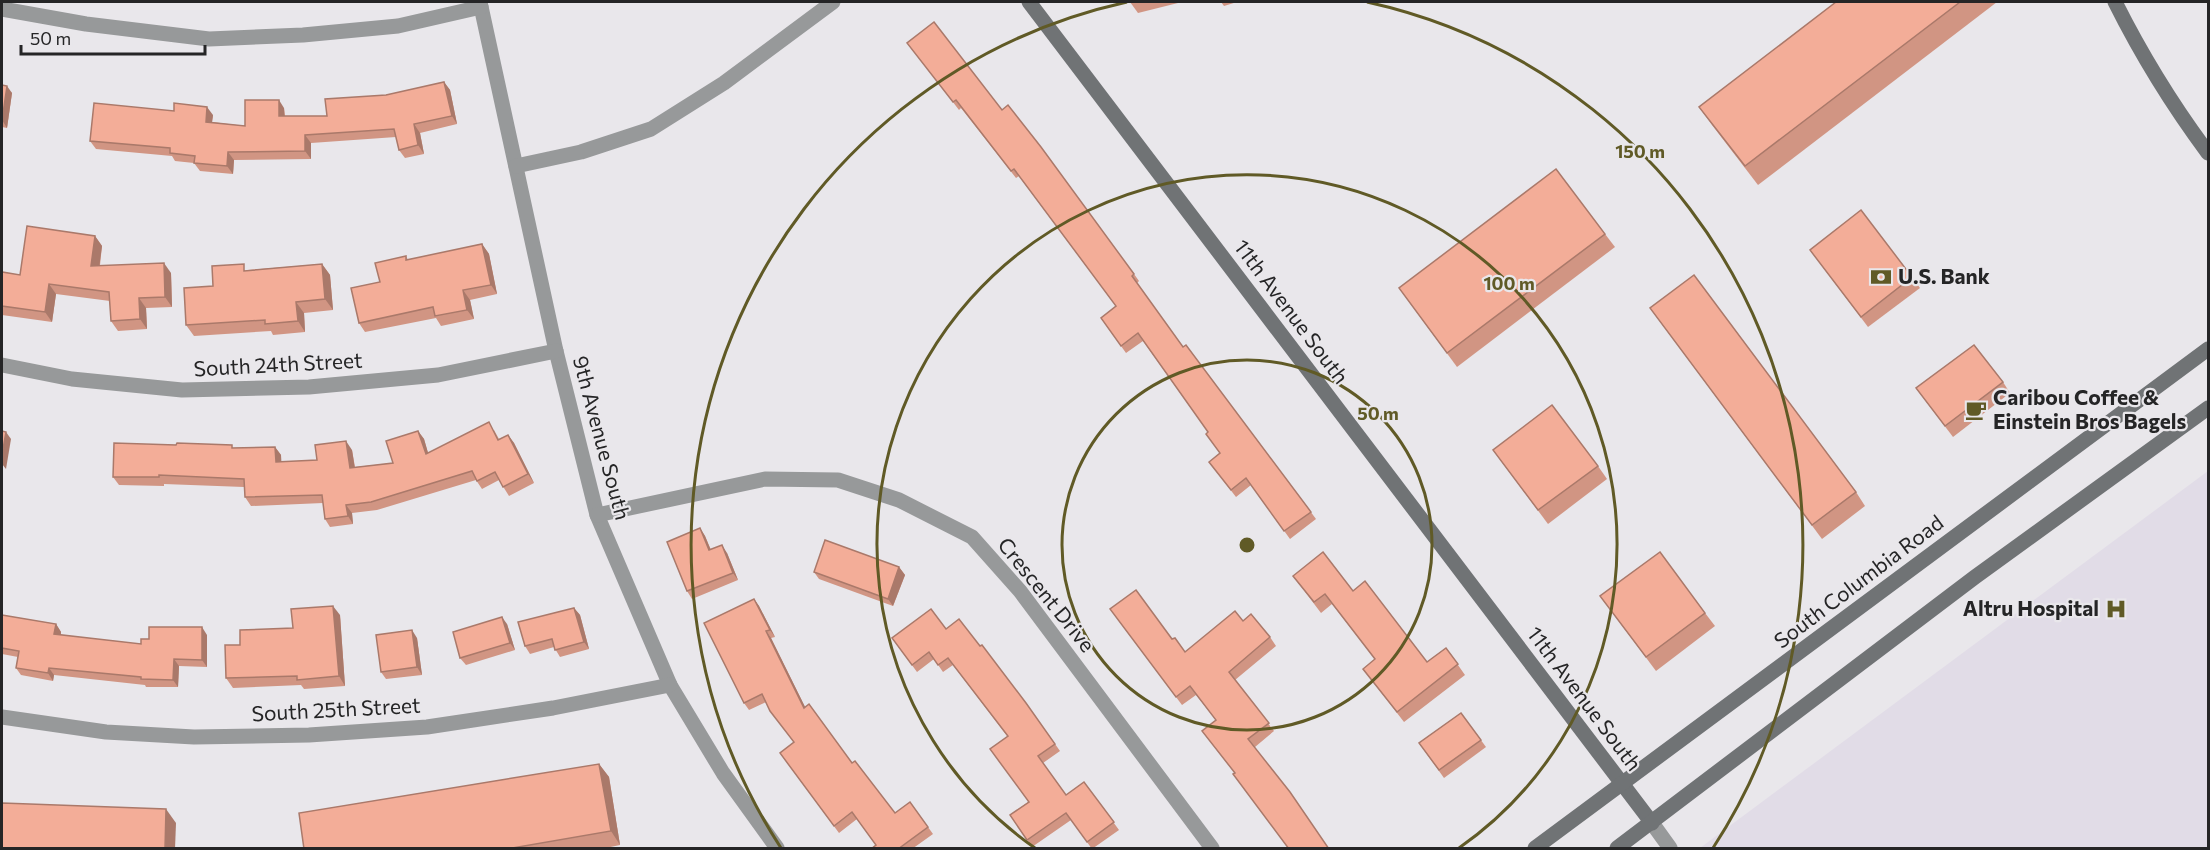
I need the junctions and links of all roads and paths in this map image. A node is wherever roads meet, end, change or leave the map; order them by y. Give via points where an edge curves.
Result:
1 (833, 2) edge
2 (1029, 2) edge
3 (2115, 2) edge
4 (481, 4) edge
5 (2, 9) edge
6 (2208, 153) edge
7 (516, 166) junction
8 (2208, 349) edge
9 (556, 351) junction
10 (2, 365) edge
11 (2208, 408) edge
12 (597, 515) junction
13 (670, 685) junction
14 (2, 717) edge
15 (1622, 784) junction
16 (1652, 823) junction
17 (777, 849) edge
18 (1212, 849) edge
19 (1535, 849) edge
20 (1617, 849) edge
21 (1670, 849) edge

1 - 7 street via 724,83 651,129 581,152
2 - 15 main road, 11th Avenue South
3 - 6 main road
4 - 5 street via 398,26 209,39
4 - 7 street, 9th Avenue South
7 - 9 street, 9th Avenue South
8 - 15 main road, South Columbia Road
9 - 10 street, South 24th Street via 438,375 309,387 182,390 72,379
9 - 12 street, 9th Avenue South
11 - 16 main road via 1975,577
12 - 13 street, 9th Avenue South
12 - 18 street, Crescent Drive via 765,479 838,480 899,500 972,537 1020,591
13 - 14 street, South 25th Street via 428,727 309,735 194,738 106,732
13 - 17 street, 9th Avenue South via 723,773
15 - 16 main road, 11th Avenue South
15 - 19 main road, South Columbia Road
16 - 20 main road
16 - 21 street, 11th Avenue South

